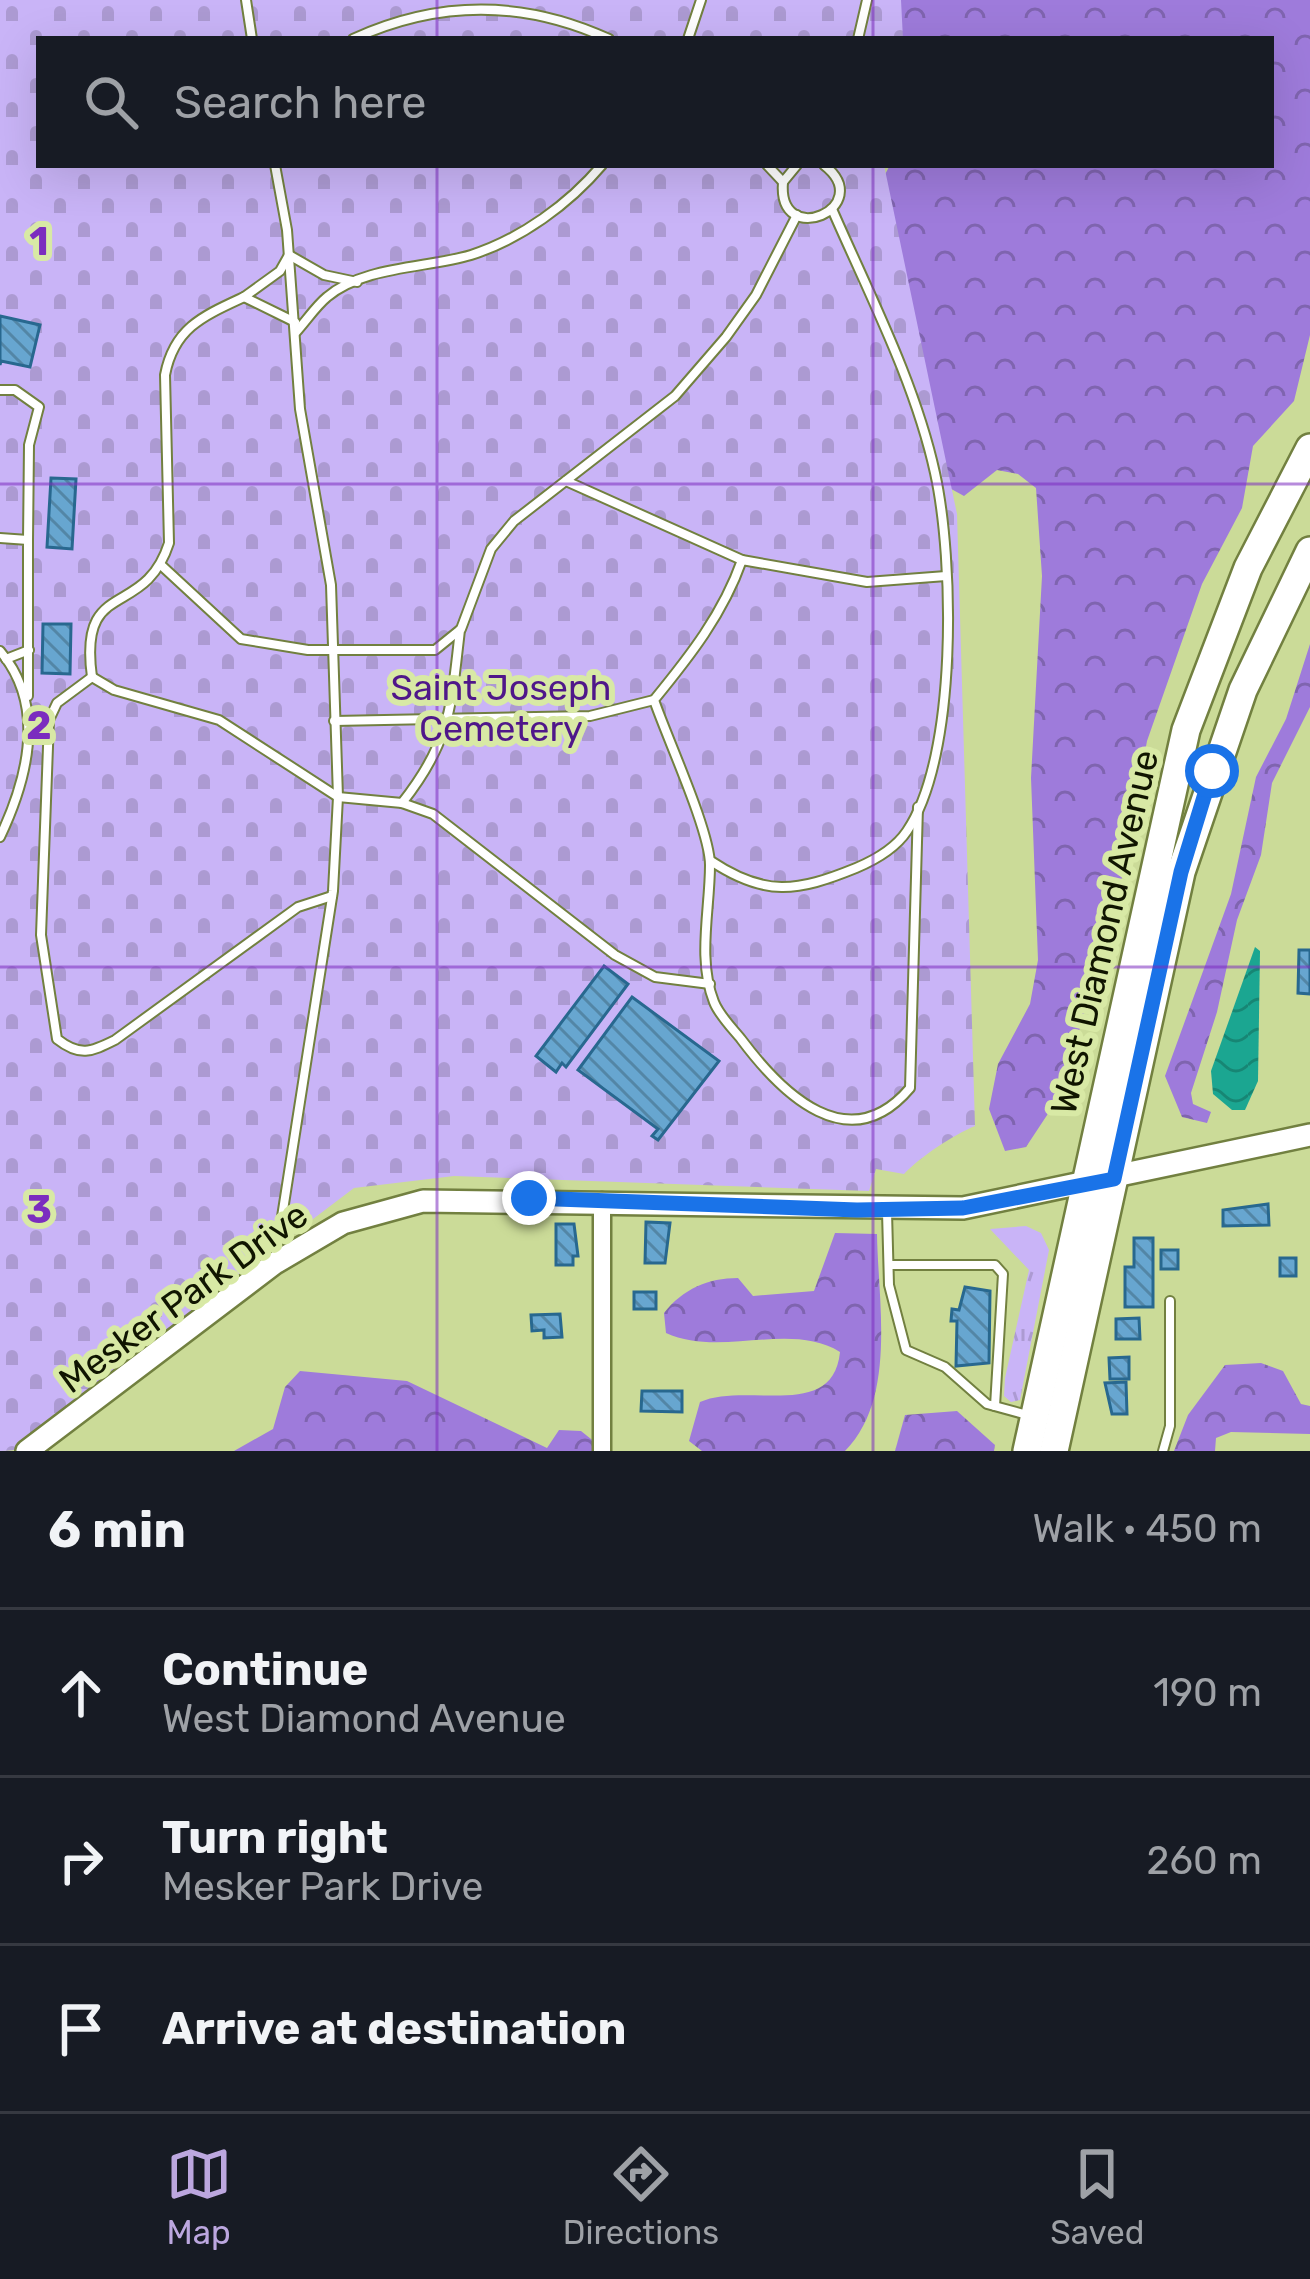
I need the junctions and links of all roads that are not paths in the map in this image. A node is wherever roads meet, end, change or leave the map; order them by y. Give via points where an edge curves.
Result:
1 (246, 0) edge
2 (701, 0) edge
3 (867, 0) edge
4 (252, 36) edge
5 (361, 36) edge
6 (601, 36) edge
7 (689, 36) edge
8 (859, 36) edge
9 (275, 168) edge
10 (600, 168) edge
11 (769, 168) edge
12 (795, 168) edge
13 (828, 168) edge
14 (783, 182) junction
15 (832, 209) junction
16 (797, 215) junction
17 (289, 255) junction
18 (358, 283) junction
19 (244, 297) junction
20 (296, 327) junction
21 (0, 390) edge
22 (1310, 448) edge
23 (566, 481) junction
24 (0, 538) edge
25 (28, 540) junction
26 (1310, 551) edge
27 (742, 560) junction
28 (162, 566) junction
29 (946, 576) junction
30 (460, 629) junction
31 (29, 650) junction
32 (332, 650) junction
33 (3, 655) edge
34 (92, 677) junction
35 (654, 700) junction
36 (28, 702) junction
37 (449, 719) junction
38 (334, 721) junction
39 (338, 797) junction
40 (402, 803) junction
41 (918, 807) junction
42 (0, 837) edge
43 (711, 861) junction
44 (332, 896) junction
45 (710, 984) junction
46 (1310, 1135) edge
47 (1114, 1179) junction
48 (1084, 1186) junction
49 (602, 1202) junction
50 (887, 1210) junction
51 (274, 1263) junction
52 (888, 1265) junction
53 (1170, 1301) dead end
54 (995, 1406) junction
55 (1034, 1417) junction
56 (27, 1451) edge
57 (602, 1451) edge
58 (1027, 1451) edge
59 (1054, 1451) edge
60 (1163, 1451) edge

1 - 4 lane
2 - 7 lane
3 - 8 lane
5 - 6 lane via 435,7 514,2
9 - 17 lane
10 - 18 lane via 577,195 474,254
11 - 14 lane
12 - 14 lane
13 - 15 lane via 840,191
14 - 16 lane via 784,200
15 - 16 lane via 816,219
15 - 29 lane via 934,470
16 - 23 lane via 756,295 688,381
17 - 18 lane
17 - 19 lane
17 - 20 lane
18 - 20 lane via 330,294
19 - 20 lane
19 - 28 lane via 184,329 170,348 170,543
20 - 32 lane via 300,409 331,585
21 - 25 lane via 39,406 29,445
22 - 48 main road, West Diamond Avenue via 1241,583 1186,730
23 - 27 lane
23 - 30 lane via 491,549
24 - 25 lane
25 - 31 lane
26 - 47 main road, West Diamond Avenue via 1243,690 1200,808
27 - 29 lane via 867,581
27 - 35 lane via 730,596
28 - 32 lane via 241,639
28 - 34 lane via 93,619
29 - 41 lane via 946,690
30 - 32 lane via 435,650
30 - 37 lane
31 - 33 lane
31 - 36 lane
32 - 38 lane
33 - 36 lane
34 - 39 lane via 220,720
34 - 44 lane via 57,703 49,720 40,935 57,1039 89,1053 116,1040 298,907
35 - 37 lane via 590,716
35 - 43 lane
36 - 42 lane via 25,774
37 - 38 lane
37 - 40 lane via 434,762
38 - 39 lane
39 - 40 lane
39 - 44 lane
40 - 45 lane via 433,814 615,955 655,976
41 - 43 lane via 878,859 826,880 776,890 742,882
41 - 45 lane via 914,1061 910,1088 892,1108 834,1119 807,1108 762,1067 714,1004
43 - 45 lane
44 - 51 lane
46 - 47 street, Mesker Park Drive
47 - 48 street, Mesker Park Drive
47 - 59 main road, West Diamond Avenue
48 - 50 street, Mesker Park Drive via 977,1206
48 - 55 main road, West Diamond Avenue
49 - 50 street, Mesker Park Drive
49 - 51 street, Mesker Park Drive via 407,1203 344,1223
49 - 57 street
50 - 52 lane
51 - 56 street, Mesker Park Drive
52 - 54 lane via 906,1350
52 - 54 lane via 995,1265 1003,1274
53 - 60 lane
54 - 55 lane
55 - 58 main road, West Diamond Avenue

